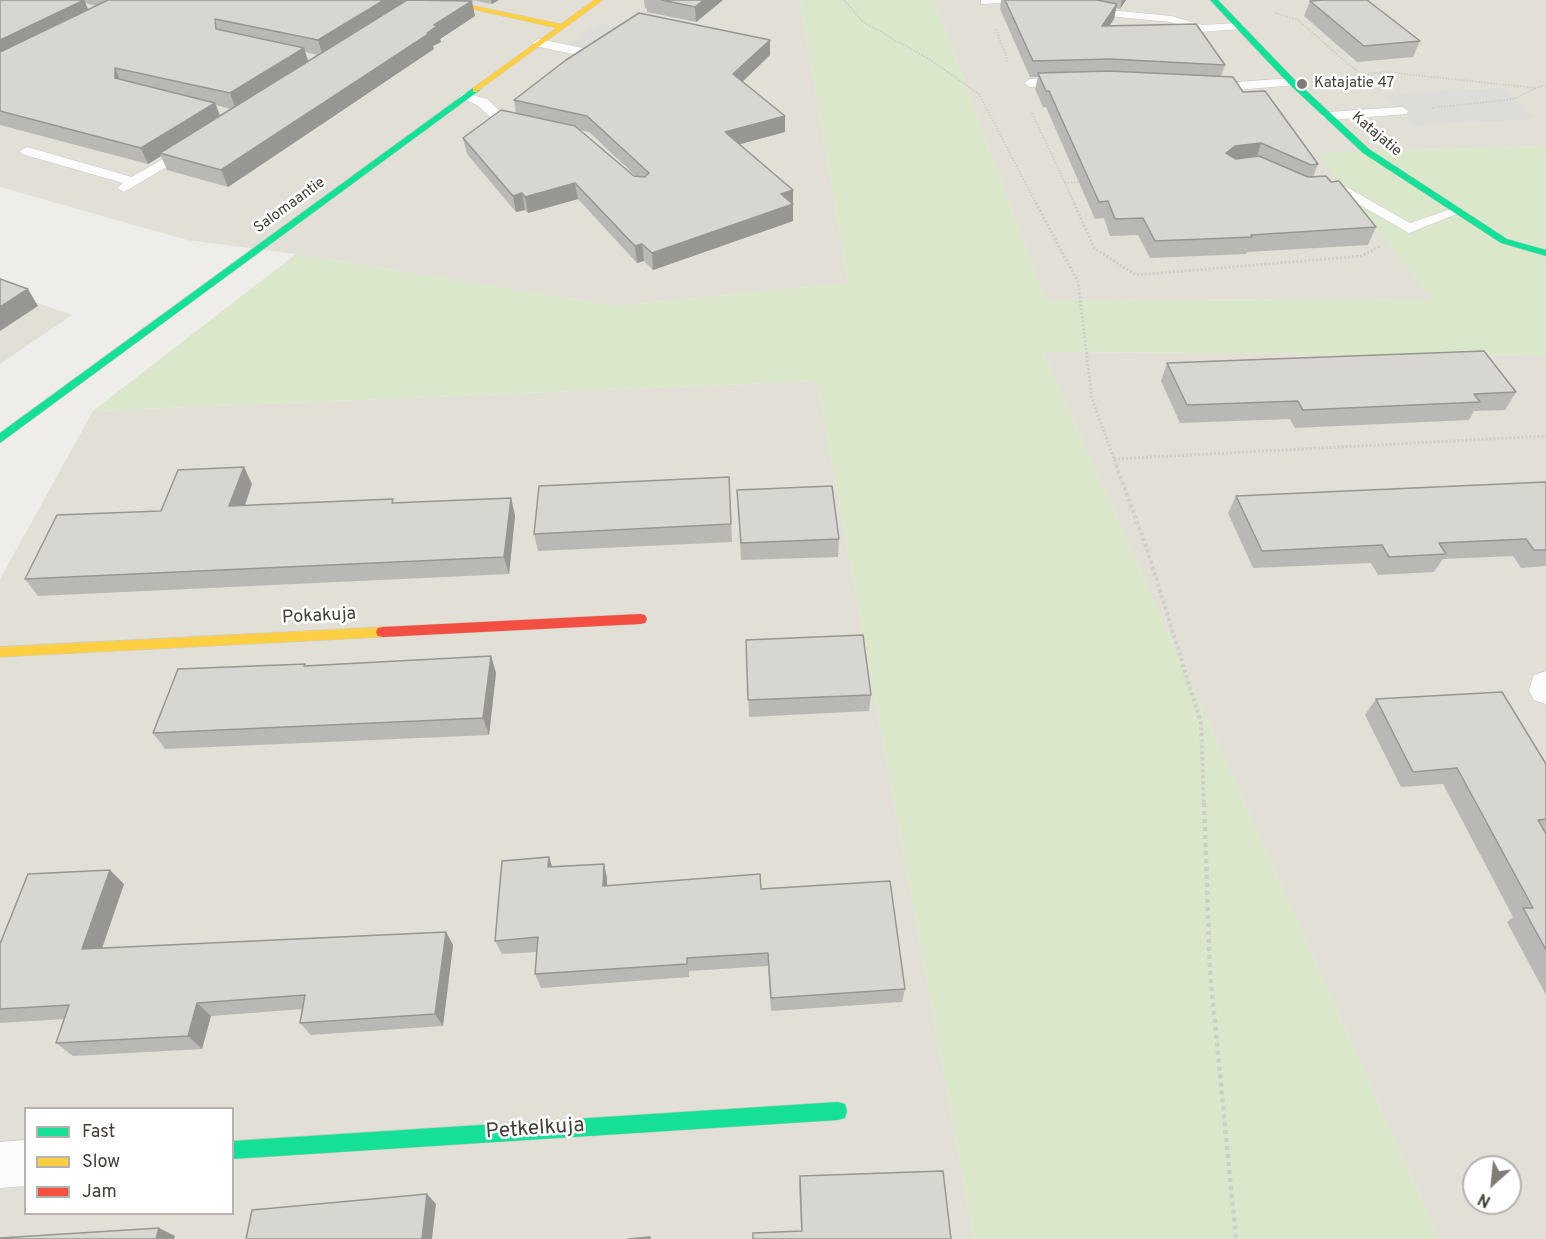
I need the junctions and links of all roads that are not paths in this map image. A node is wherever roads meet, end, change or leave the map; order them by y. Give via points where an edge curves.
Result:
1 (436, 0) edge
2 (599, 0) edge
3 (1003, 0) edge
4 (1029, 0) edge
5 (1214, 0) edge
6 (985, 2) dead end
7 (1239, 26) junction
8 (563, 27) junction
9 (539, 43) junction
10 (592, 54) edge
11 (1073, 82) edge
12 (1292, 82) junction
13 (1030, 83) edge
14 (1200, 87) edge
15 (465, 97) junction
16 (1402, 111) road end
17 (1328, 116) junction
18 (531, 125) edge
19 (201, 140) edge
20 (27, 151) dead end
21 (1302, 188) edge
22 (1457, 211) junction
23 (1546, 253) edge
24 (0, 439) edge
25 (640, 619) dead end
26 (0, 652) edge
27 (838, 1111) dead end
28 (234, 1150) edge
29 (24, 1163) edge
30 (0, 1165) edge

1 - 8 street
2 - 8 street, Salomaantie
3 - 6 lane
4 - 7 lane via 1171,19 1201,29
5 - 7 street, Katajatie
7 - 12 street, Katajatie
8 - 9 street, Salomaantie
9 - 10 lane
9 - 15 street, Salomaantie
11 - 13 lane
12 - 14 lane
12 - 17 street, Katajatie
15 - 18 lane via 482,102 500,118
15 - 24 street, Salomaantie
16 - 17 lane
17 - 22 street, Katajatie via 1366,151
19 - 20 lane via 129,185
21 - 22 lane via 1334,184 1408,229
22 - 23 street, Katajatie via 1504,240
25 - 26 street, Pokakuja
27 - 28 street, Petkelkuja
29 - 30 street

